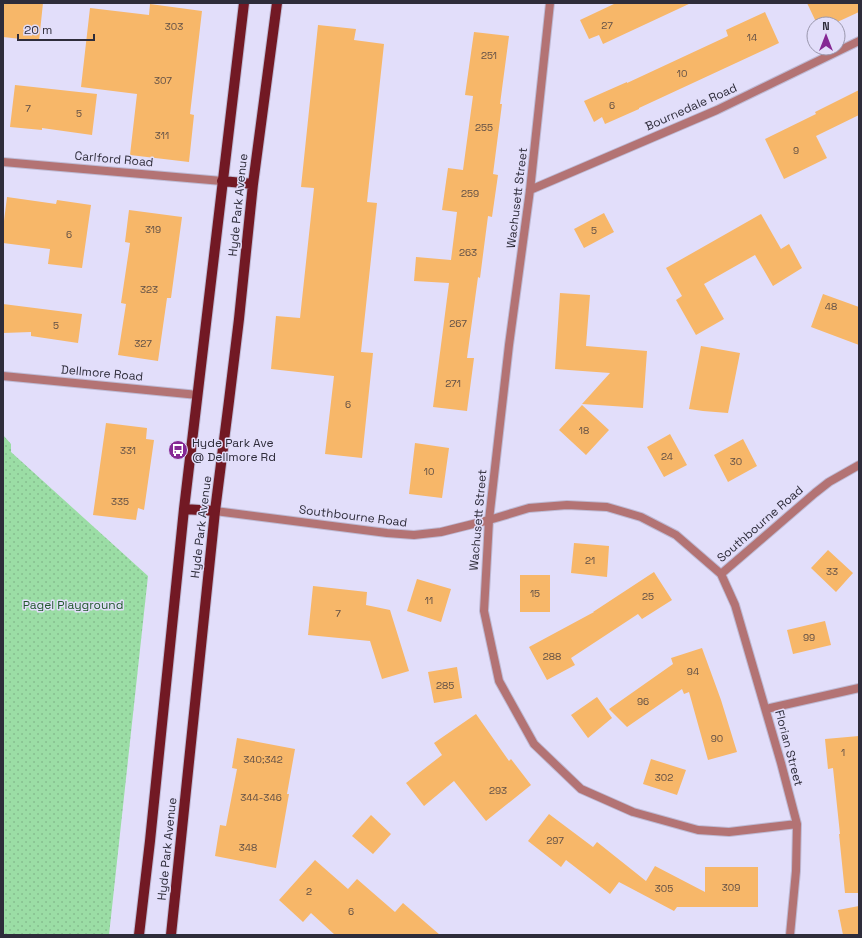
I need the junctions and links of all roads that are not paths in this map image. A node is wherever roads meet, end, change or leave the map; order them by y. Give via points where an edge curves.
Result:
1 (244, 3) edge
2 (277, 3) edge
3 (550, 3) edge
4 (859, 41) edge
5 (3, 162) edge
6 (222, 181) junction
7 (252, 184) junction
8 (530, 190) junction
9 (3, 376) edge
10 (198, 395) junction
11 (859, 465) edge
12 (184, 509) junction
13 (215, 511) junction
14 (489, 520) junction
15 (721, 574) junction
16 (859, 688) edge
17 (766, 709) junction
18 (797, 824) junction
19 (139, 935) edge
20 (171, 935) edge
21 (790, 935) edge

1 - 6 main road, Hyde Park Avenue
2 - 7 main road, Hyde Park Avenue
3 - 8 street, Wachusett Street
4 - 8 street, Bournedale Road via 717,110
5 - 6 street, Carlford Road
6 - 7 main road
6 - 10 main road, Hyde Park Avenue
7 - 13 main road, Hyde Park Avenue via 238,327
8 - 14 street, Wachusett Street
9 - 10 street, Dellmore Road
10 - 12 main road, Hyde Park Avenue
11 - 15 street, Southbourne Road via 815,493
12 - 13 main road
12 - 19 main road, Hyde Park Avenue
13 - 14 street, Southbourne Road via 414,535 441,532
13 - 20 main road, Hyde Park Avenue
14 - 15 street, Southbourne Road via 529,508 567,505 607,507 642,518 676,535
14 - 18 street, Wachusett Street via 484,611 499,681 534,744 581,789 633,812 698,830 729,832
15 - 17 street, Florian Street via 735,605
16 - 17 street
17 - 18 street, Florian Street
18 - 21 street, Florian Street

